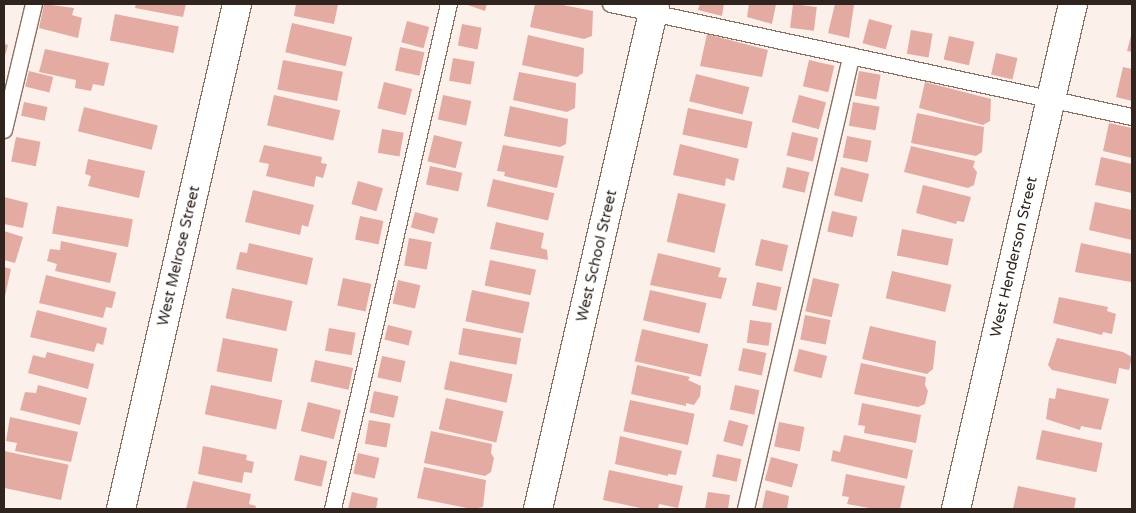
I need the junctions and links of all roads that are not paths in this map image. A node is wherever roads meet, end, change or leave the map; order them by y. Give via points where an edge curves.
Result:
1 (34, 4) edge
2 (237, 4) edge
3 (449, 4) edge
4 (611, 4) edge
5 (1073, 4) edge
6 (654, 8) edge
7 (851, 56) junction
8 (1051, 99) junction
9 (1132, 117) edge
10 (4, 130) edge
11 (121, 509) edge
12 (333, 509) edge
13 (538, 509) edge
14 (746, 509) edge
15 (956, 509) edge

1 - 10 lane
2 - 11 street, West Melrose Street
3 - 12 lane
4 - 6 lane
5 - 8 street, West Henderson Street
6 - 7 lane
6 - 13 street, West School Street
7 - 8 lane
7 - 14 lane
8 - 9 lane
8 - 15 street, West Henderson Street

